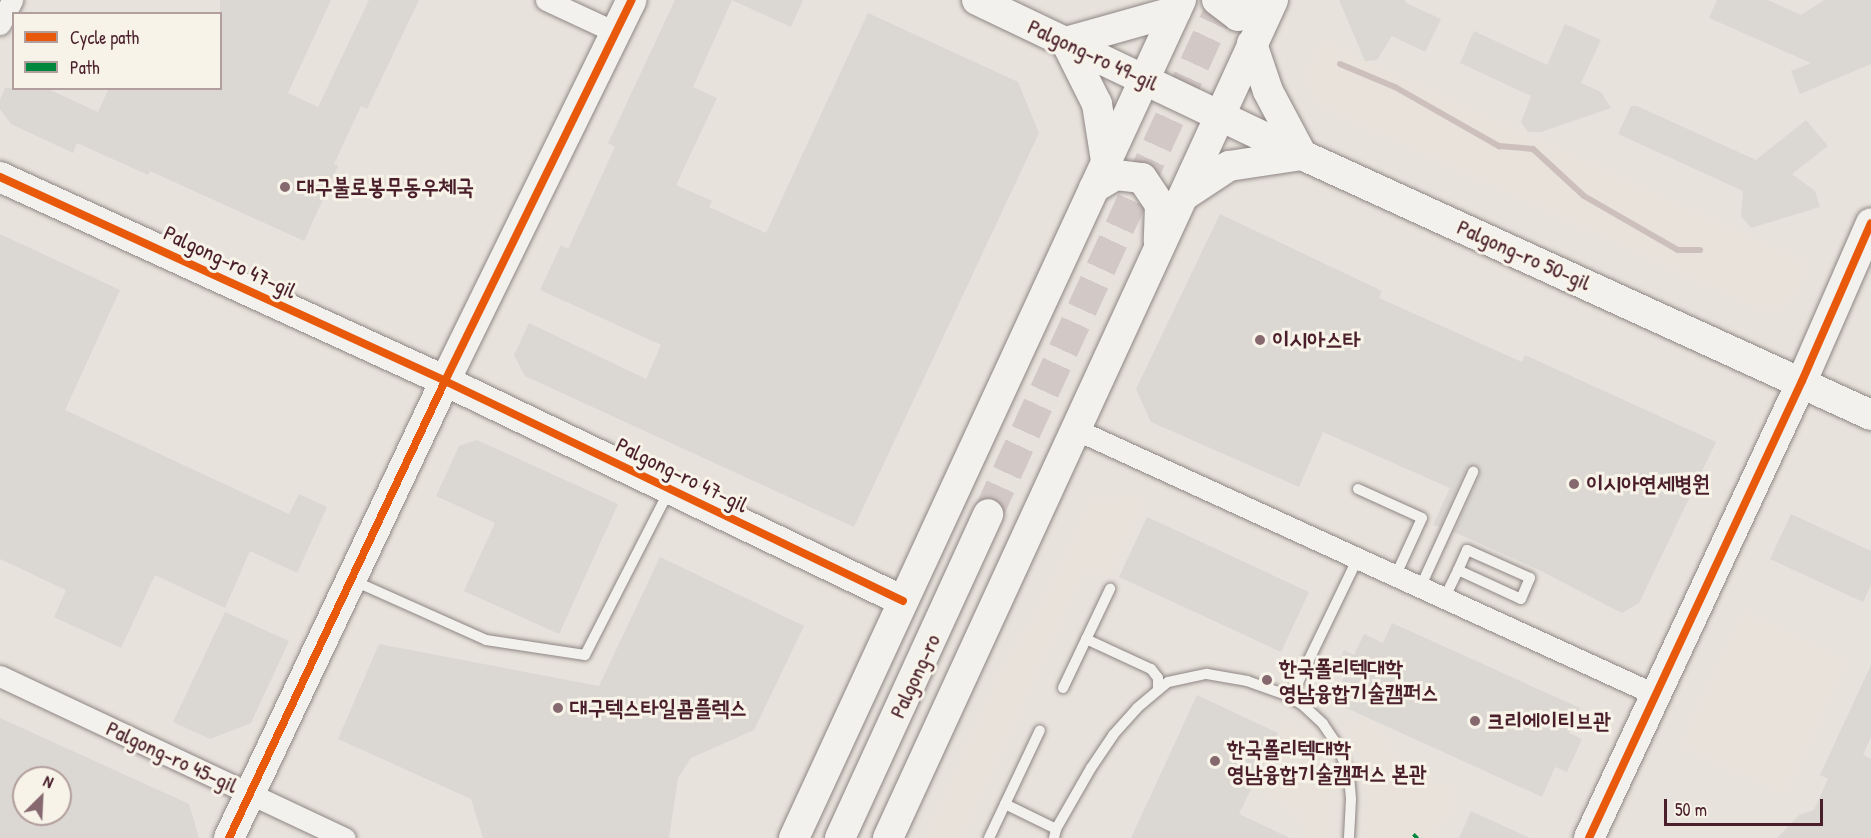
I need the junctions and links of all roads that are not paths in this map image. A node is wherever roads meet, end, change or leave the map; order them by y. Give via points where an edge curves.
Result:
1 (546, 0) edge
2 (632, 0) edge
3 (977, 0) edge
4 (1217, 0) edge
5 (1272, 2) edge
6 (1178, 5) edge
7 (617, 33) junction
8 (1066, 42) junction
9 (1252, 44) junction
10 (1144, 79) junction
11 (1178, 95) joint
12 (1219, 115) junction
13 (1302, 155) junction
14 (1106, 161) junction
15 (0, 177) edge
16 (1094, 188) junction
17 (1185, 195) junction
18 (1871, 223) edge
19 (1158, 253) junction
20 (445, 381) junction
21 (1802, 381) junction
22 (1871, 415) edge
23 (1075, 429) junction
24 (1473, 472) dead end
25 (670, 489) junction
26 (1358, 489) dead end
27 (988, 514) tunnel mouth
28 (1357, 560) junction
29 (1458, 570) junction
30 (1395, 577) junction
31 (351, 580) junction
32 (1420, 588) junction
33 (1110, 589) dead end
34 (1444, 599) junction
35 (903, 601) junction
36 (1086, 639) junction
37 (0, 676) edge
38 (1063, 688) dead end
39 (1158, 688) junction
40 (1654, 694) junction
41 (1291, 697) junction
42 (1040, 730) dead end
43 (250, 795) junction
44 (1005, 804) junction
45 (1055, 834) edge
46 (229, 838) edge
47 (345, 838) edge
48 (794, 838) edge
49 (840, 838) edge
50 (888, 838) edge
51 (989, 838) edge
52 (1350, 838) edge
53 (1589, 838) edge

1 - 7 street
2 - 7 main road
3 - 8 main road, Palgong-ro 49-gil
4 - 5 main road via 1238,16
5 - 9 main road
6 - 8 main road
6 - 10 main road
7 - 20 main road
8 - 10 main road, Palgong-ro 49-gil
8 - 14 main road via 1097,104
9 - 12 main road
9 - 13 main road via 1268,91
10 - 11 main road, Palgong-ro 49-gil
10 - 14 main road
11 - 12 main road, Palgong-ro 50-gil
12 - 13 main road, Palgong-ro 50-gil
12 - 17 main road
13 - 17 main road via 1229,166
13 - 21 main road, Palgong-ro 50-gil
14 - 16 main road
15 - 20 main road, Palgong-ro 47-gil
16 - 19 main road via 1116,175 1142,178 1160,205
16 - 35 main road
17 - 19 main road
18 - 21 main road
19 - 23 main road
20 - 25 main road, Palgong-ro 47-gil
20 - 31 main road
21 - 22 main road, Palgong-ro 50-gil
21 - 40 main road
23 - 28 street
23 - 50 main road
24 - 32 lane
25 - 31 lane via 585,655 486,640
25 - 35 main road, Palgong-ro 47-gil
26 - 30 lane via 1422,518
27 - 49 main road, Palgong-ro
28 - 30 street
28 - 41 lane
29 - 29 lane via 1521,599 1530,578 1467,550
29 - 34 lane
30 - 32 street
31 - 43 main road
32 - 34 street
33 - 36 lane
34 - 40 street
35 - 48 main road
36 - 38 lane
36 - 39 lane via 1154,671
37 - 43 street, Palgong-ro 45-gil
39 - 41 lane via 1184,676 1215,674
39 - 45 lane via 1113,735
40 - 53 main road
41 - 52 lane via 1323,724 1341,753 1351,792
42 - 44 lane
43 - 46 main road
43 - 47 street, Palgong-ro 45-gil
44 - 45 lane
44 - 51 lane

